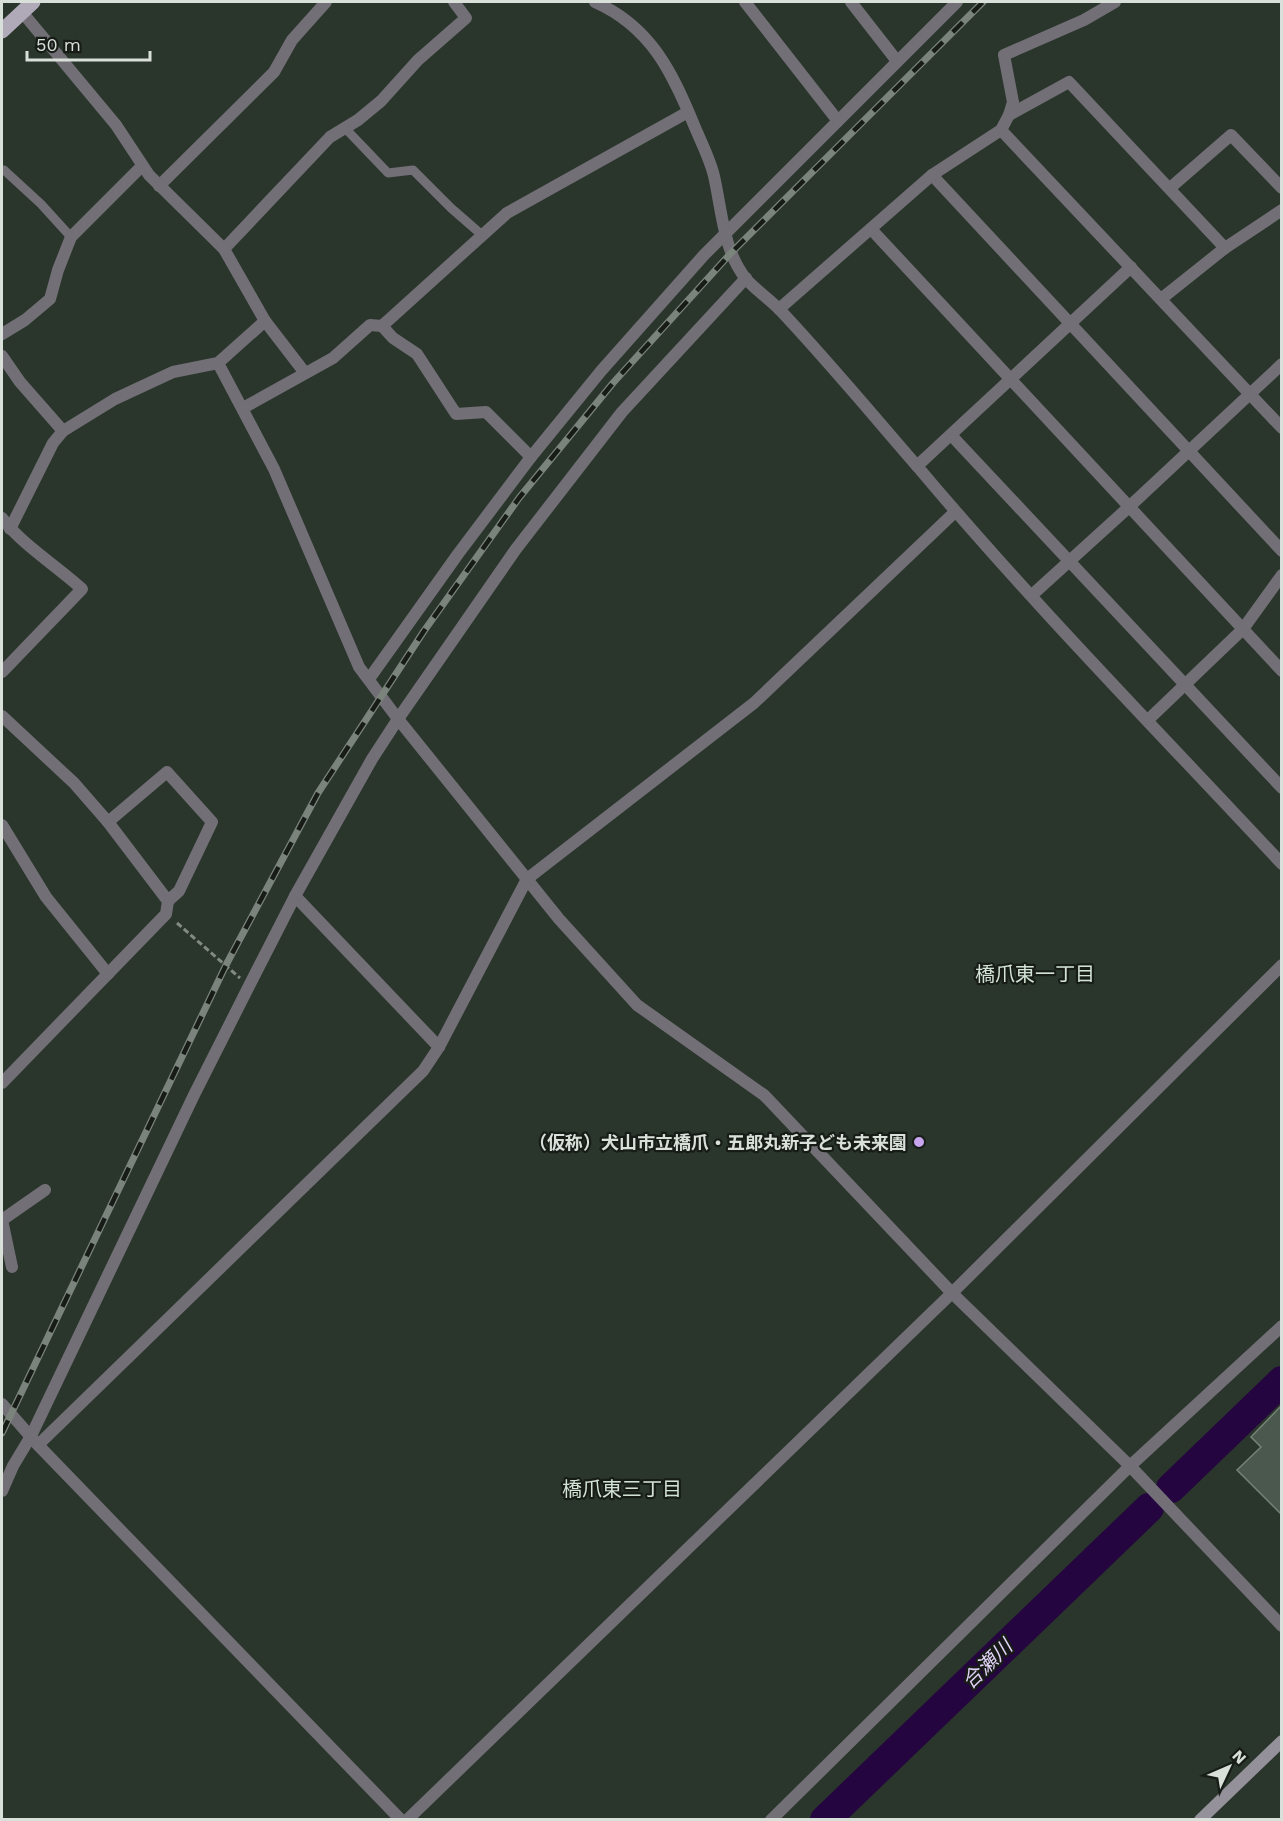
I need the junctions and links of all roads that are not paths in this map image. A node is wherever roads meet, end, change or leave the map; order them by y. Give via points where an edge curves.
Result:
1 (33, 2) edge
2 (326, 2) edge
3 (454, 2) edge
4 (595, 2) edge
5 (745, 2) edge
6 (851, 2) edge
7 (958, 2) edge
8 (1115, 2) edge
9 (22, 12) junction
10 (2, 31) edge
11 (897, 61) junction
12 (688, 112) junction
13 (1009, 115) junction
14 (838, 121) junction
15 (344, 128) junction
16 (1000, 130) junction
17 (142, 166) junction
18 (2, 171) edge
19 (932, 175) junction
20 (159, 186) junction
21 (1170, 188) junction
22 (1281, 188) edge
23 (1281, 210) edge
24 (871, 229) junction
25 (725, 234) junction
26 (482, 235) junction
27 (71, 237) junction
28 (1225, 248) junction
29 (224, 249) junction
30 (1131, 267) junction
31 (746, 278) junction
32 (1161, 299) junction
33 (779, 309) junction
34 (265, 321) junction
35 (1071, 324) junction
36 (382, 326) junction
37 (2, 334) edge
38 (2, 356) edge
39 (218, 363) junction
40 (1281, 364) edge
41 (305, 373) junction
42 (1011, 380) junction
43 (1249, 393) junction
44 (243, 408) junction
45 (1281, 428) edge
46 (63, 431) junction
47 (951, 435) junction
48 (1188, 451) junction
49 (531, 457) junction
50 (917, 466) junction
51 (1129, 507) junction
52 (955, 512) junction
53 (2, 518) edge
54 (9, 529) junction
55 (1281, 550) edge
56 (1069, 561) junction
57 (1281, 575) edge
58 (1032, 595) junction
59 (1242, 629) junction
60 (1281, 671) edge
61 (2, 672) edge
62 (369, 679) junction
63 (1185, 685) junction
64 (2, 716) edge
65 (398, 719) junction
66 (1148, 720) junction
67 (1281, 788) edge
68 (108, 822) junction
69 (2, 825) edge
70 (1281, 864) edge
71 (527, 879) junction
72 (295, 896) junction
73 (167, 908) junction
74 (1281, 965) edge
75 (108, 974) junction
76 (439, 1047) junction
77 (4, 1076) edge
78 (45, 1190) dead end
79 (2, 1220) edge
80 (12, 1267) dead end
81 (952, 1293) junction
82 (1281, 1326) edge
83 (2, 1404) edge
84 (34, 1441) junction
85 (1130, 1466) junction
86 (2, 1491) edge
87 (1281, 1626) edge
88 (1281, 1740) edge
89 (401, 1820) edge
90 (406, 1820) edge
91 (771, 1820) edge
92 (1200, 1820) edge

1 - 9 main road
2 - 20 street via 292,40 274,72
3 - 15 street via 466,18 418,60 381,101
4 - 12 street via 628,21 646,37 668,67
5 - 14 street
6 - 11 street
7 - 11 street
8 - 13 street via 1004,55 1012,102
9 - 10 main road
9 - 17 street via 116,125
11 - 14 street
12 - 25 street via 713,174
12 - 26 street via 507,213
13 - 16 street
13 - 21 street via 1069,82
14 - 25 street
15 - 26 lane via 388,173 413,170
15 - 29 street
16 - 19 street
16 - 30 street
17 - 20 street
17 - 27 street
18 - 27 lane via 41,204
19 - 24 street
19 - 35 street
20 - 29 street
21 - 22 street via 1230,135
21 - 28 street
23 - 28 street
24 - 33 street
24 - 42 street
25 - 31 street
25 - 49 street via 601,371
26 - 36 street
27 - 37 street via 50,299
28 - 32 street
29 - 34 street
30 - 32 street
30 - 35 street
31 - 33 street
31 - 65 street via 622,412 516,549
32 - 43 street
33 - 50 street
34 - 39 street
34 - 41 street
35 - 42 street
35 - 48 street
36 - 41 street via 370,325 333,358
36 - 49 street via 417,354 456,414 486,412
38 - 46 street
39 - 44 street
39 - 46 street via 173,372 115,399
40 - 43 street
41 - 44 street
42 - 47 street
42 - 51 street
43 - 45 street
43 - 48 street
44 - 62 street via 283,489 360,667
46 - 54 street
47 - 50 street
47 - 56 street
48 - 51 street
48 - 55 street
49 - 62 street
50 - 52 street
51 - 56 street
51 - 59 street
52 - 58 street
52 - 71 street via 754,703
53 - 54 street
54 - 61 street via 82,589
56 - 58 street
56 - 63 street
57 - 59 street
58 - 66 street
59 - 60 street
59 - 63 street
62 - 65 street
63 - 66 street
63 - 67 street
64 - 68 street via 74,783
65 - 71 street
65 - 72 street
66 - 70 street
68 - 73 street
68 - 73 street via 167,772 212,822
69 - 75 street via 46,897
71 - 76 street
71 - 81 street via 637,1005 764,1095
72 - 76 street
72 - 84 street
73 - 75 street
74 - 81 street
75 - 77 street
76 - 84 street via 423,1071
78 - 79 street
79 - 80 street
81 - 85 street
81 - 90 street
82 - 85 street
83 - 84 street
84 - 86 street via 13,1466
84 - 89 street
85 - 87 street
85 - 91 street
88 - 92 street

